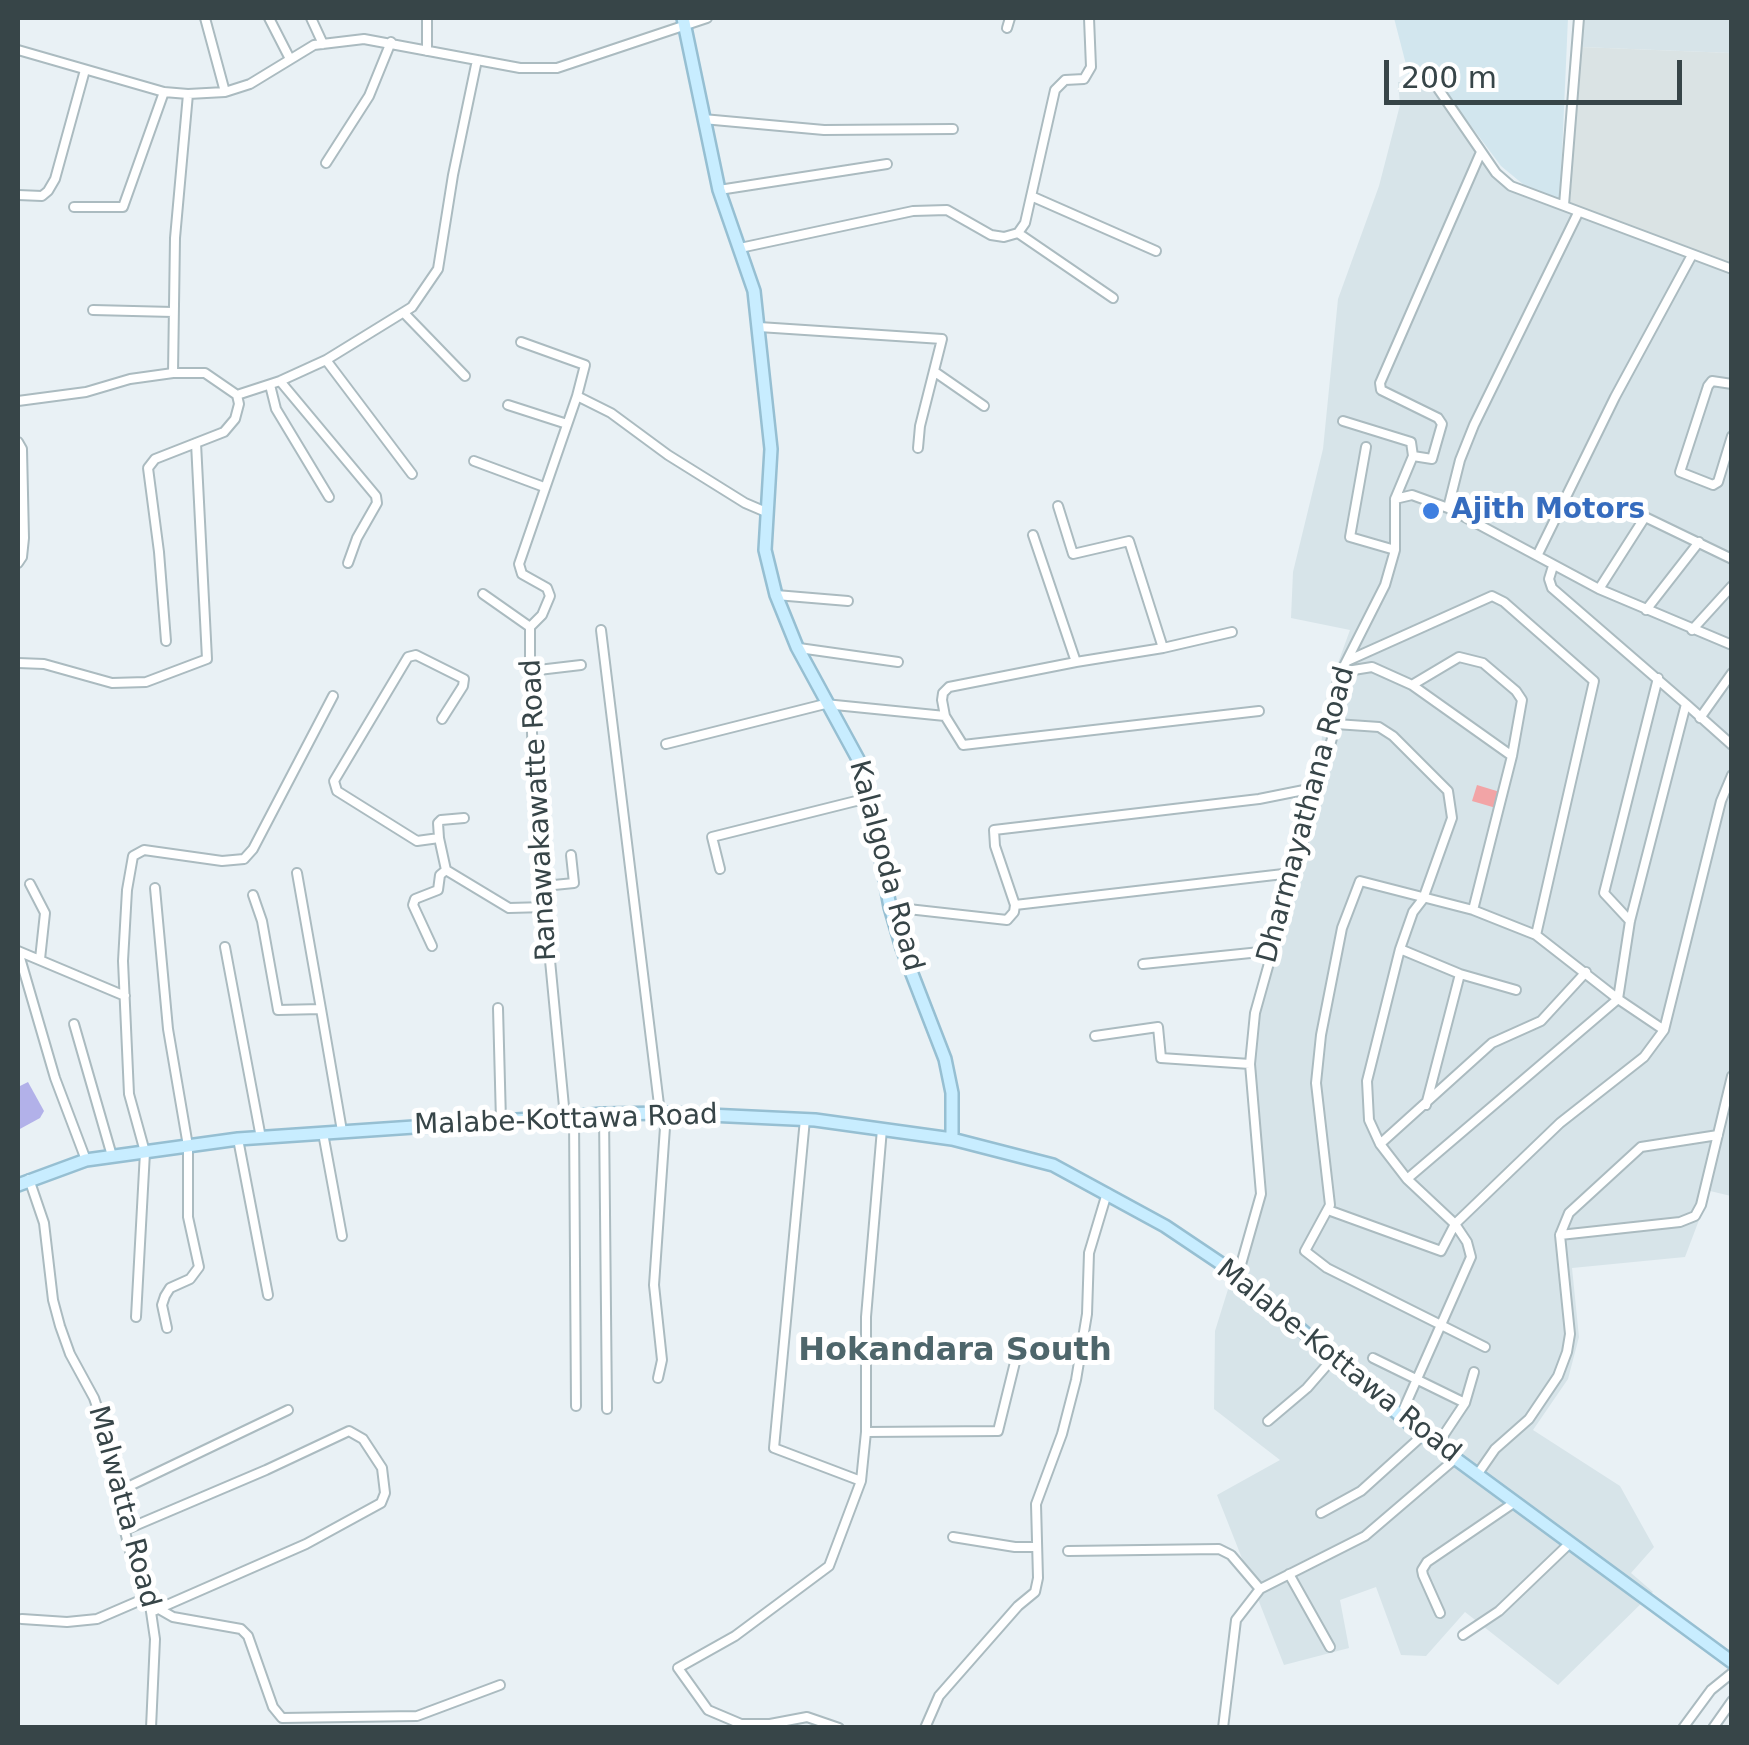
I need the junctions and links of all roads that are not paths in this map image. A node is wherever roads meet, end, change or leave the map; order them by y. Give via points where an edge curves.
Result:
1 (205, 18) edge
2 (269, 18) edge
3 (311, 18) edge
4 (427, 18) edge
5 (707, 18) edge
6 (1010, 18) edge
7 (1089, 18) edge
8 (1578, 18) edge
9 (684, 22) edge
10 (1007, 28) dead end
11 (390, 42) junction
12 (323, 44) junction
13 (18, 50) edge
14 (427, 51) junction
15 (290, 60) junction
16 (476, 60) junction
17 (86, 70) junction
18 (1437, 87) dead end
19 (164, 92) junction
20 (225, 92) junction
21 (188, 94) junction
22 (702, 118) junction
23 (953, 129) dead end
24 (1480, 152) junction
25 (326, 163) dead end
26 (887, 164) dead end
27 (719, 190) junction
28 (18, 195) edge
29 (1030, 196) junction
30 (1564, 205) junction
31 (74, 208) dead end
32 (1578, 214) junction
33 (1018, 233) junction
34 (740, 248) junction
35 (1156, 251) dead end
36 (1692, 255) junction
37 (1732, 270) edge
38 (1113, 298) dead end
39 (93, 310) dead end
40 (173, 312) junction
41 (404, 313) junction
42 (760, 327) junction
43 (521, 342) dead end
44 (326, 360) junction
45 (936, 372) junction
46 (173, 373) junction
47 (465, 376) dead end
48 (280, 381) junction
49 (270, 384) junction
50 (1732, 384) edge
51 (237, 395) junction
52 (577, 396) junction
53 (18, 401) edge
54 (508, 405) dead end
55 (984, 406) dead end
56 (1343, 421) dead end
57 (567, 424) junction
58 (1732, 436) edge
59 (18, 442) edge
60 (196, 442) junction
61 (1366, 447) dead end
62 (918, 448) dead end
63 (1413, 456) junction
64 (474, 461) dead end
65 (412, 474) dead end
66 (544, 487) junction
67 (329, 498) dead end
68 (1395, 500) junction
69 (1058, 506) dead end
70 (1448, 508) junction
71 (766, 512) junction
72 (1033, 535) dead end
73 (1699, 542) junction
74 (1394, 550) junction
75 (1538, 554) junction
76 (1732, 559) edge
77 (18, 563) edge
78 (348, 563) dead end
79 (1553, 566) junction
80 (1732, 586) edge
81 (1599, 588) junction
82 (483, 594) dead end
83 (776, 595) junction
84 (848, 601) dead end
85 (1646, 610) junction
86 (530, 627) junction
87 (601, 630) dead end
88 (1692, 630) junction
89 (1232, 632) dead end
90 (166, 642) dead end
91 (1732, 646) edge
92 (797, 648) junction
93 (1163, 648) junction
94 (1347, 661) junction
95 (898, 662) dead end
96 (1076, 662) junction
97 (18, 663) edge
98 (581, 664) dead end
99 (530, 671) junction
100 (1341, 672) junction
101 (1732, 673) edge
102 (1658, 678) junction
103 (1412, 685) junction
104 (333, 696) dead end
105 (825, 704) junction
106 (1686, 704) junction
107 (1259, 710) dead end
108 (945, 716) junction
109 (1700, 718) junction
110 (442, 719) dead end
111 (1336, 724) junction
112 (666, 744) dead end
113 (1732, 744) edge
114 (1512, 756) junction
115 (1732, 775) edge
116 (1320, 787) junction
117 (872, 797) junction
118 (464, 818) dead end
119 (439, 838) junction
120 (570, 855) dead end
121 (720, 869) dead end
122 (446, 870) junction
123 (296, 873) dead end
124 (1292, 873) junction
125 (30, 884) dead end
126 (544, 886) junction
127 (155, 888) dead end
128 (254, 895) dead end
129 (1423, 899) junction
130 (1015, 905) junction
131 (546, 907) junction
132 (890, 908) junction
133 (1472, 910) junction
134 (1630, 920) junction
135 (1536, 936) junction
136 (432, 946) dead end
137 (225, 947) dead end
138 (1400, 950) junction
139 (18, 951) edge
140 (1270, 951) junction
141 (40, 959) junction
142 (1143, 964) dead end
143 (1586, 972) junction
144 (1460, 974) junction
145 (1516, 990) dead end
146 (125, 996) junction
147 (1618, 999) junction
148 (498, 1008) dead end
149 (320, 1009) junction
150 (74, 1024) dead end
151 (1664, 1030) junction
152 (1094, 1036) dead end
153 (1250, 1064) junction
154 (1732, 1076) edge
155 (1426, 1105) junction
156 (663, 1113) junction
157 (604, 1114) junction
158 (570, 1116) junction
159 (805, 1119) junction
160 (501, 1120) junction
161 (882, 1129) junction
162 (342, 1131) junction
163 (324, 1133) junction
164 (1718, 1135) junction
165 (262, 1138) junction
166 (952, 1139) junction
167 (238, 1140) junction
168 (1380, 1144) junction
169 (188, 1146) junction
170 (146, 1152) junction
171 (112, 1156) junction
172 (86, 1160) junction
173 (1407, 1179) junction
174 (24, 1182) edge
175 (1107, 1191) junction
176 (1328, 1210) junction
177 (1454, 1224) junction
178 (1560, 1234) junction
179 (342, 1236) dead end
180 (1238, 1274) junction
181 (268, 1294) dead end
182 (136, 1317) dead end
183 (1442, 1324) junction
184 (166, 1328) dead end
185 (1020, 1342) dead end
186 (1485, 1347) dead end
187 (1334, 1357) junction
188 (1373, 1358) dead end
189 (1474, 1372) dead end
190 (658, 1378) dead end
191 (1417, 1379) junction
192 (1465, 1403) junction
193 (576, 1406) dead end
194 (607, 1409) dead end
195 (288, 1410) dead end
196 (1401, 1415) junction
197 (1268, 1421) dead end
198 (866, 1432) junction
199 (1423, 1435) junction
200 (1437, 1445) junction
201 (1455, 1458) junction
202 (1478, 1475) junction
203 (862, 1481) junction
204 (116, 1493) junction
205 (1514, 1502) junction
206 (1321, 1512) dead end
207 (124, 1530) junction
208 (953, 1536) dead end
209 (1570, 1543) junction
210 (1035, 1546) junction
211 (1068, 1551) dead end
212 (1288, 1574) junction
213 (1260, 1589) junction
214 (148, 1597) junction
215 (155, 1610) junction
216 (1440, 1613) dead end
217 (22, 1618) dead end
218 (1462, 1635) dead end
219 (1330, 1647) dead end
220 (1732, 1662) edge
221 (1732, 1673) edge
222 (500, 1686) dead end
223 (1732, 1701) edge
224 (151, 1728) edge
225 (840, 1728) edge
226 (925, 1728) edge
227 (1223, 1728) edge
228 (1683, 1728) edge
229 (1713, 1728) edge

1 - 20 street
2 - 15 street
3 - 12 street
4 - 14 street
5 - 9 street
6 - 10 street
7 - 29 street via 1091,67 1084,78 1065,80 1055,90
8 - 30 street
9 - 16 street via 557,68
9 - 22 main road, Kalalgoda Road
11 - 12 street
11 - 14 street
11 - 25 street via 368,96
12 - 15 street
13 - 17 street
14 - 16 street
15 - 20 street
16 - 41 street via 438,269
17 - 19 street
17 - 28 street via 54,180 42,196
18 - 24 street
19 - 21 street
19 - 31 street via 123,207
20 - 21 street
21 - 40 street
22 - 23 street via 824,130
22 - 27 main road, Kalalgoda Road
24 - 30 street via 1510,186
24 - 63 street via 1380,383 1381,390 1442,424 1432,459
26 - 27 street
27 - 34 main road, Kalalgoda Road
29 - 33 street
29 - 35 street
30 - 32 street
32 - 36 street
32 - 70 street via 1474,425
33 - 34 street via 991,235 948,210 930,210
33 - 38 street
34 - 42 main road, Kalalgoda Road
36 - 37 street
36 - 75 street
39 - 40 street
40 - 46 street
41 - 44 street
41 - 47 street
42 - 45 street via 942,339
42 - 71 main road, Kalalgoda Road via 771,449
43 - 52 street via 585,365
44 - 48 street
44 - 65 street
45 - 55 street
45 - 62 street
46 - 51 street via 205,373
46 - 53 street
48 - 49 street
48 - 78 street via 376,496
49 - 51 street
49 - 67 street via 276,409
50 - 58 street via 1708,386 1680,472 1713,486
51 - 60 street via 236,419 224,432
52 - 57 street, Ranawakawatte Road
52 - 71 street
54 - 57 street
56 - 63 street via 1412,442
57 - 66 street, Ranawakawatte Road
59 - 77 street via 24,538
60 - 90 street via 148,468
60 - 97 street via 207,659 129,683
61 - 74 street via 1350,537
63 - 68 street
64 - 66 street
66 - 86 street, Ranawakawatte Road via 519,564 550,596
68 - 70 street via 1412,495
68 - 74 street, Dharmayathana Road
69 - 93 street via 1073,554 1129,542
70 - 75 street
71 - 83 main road, Kalalgoda Road via 765,550
72 - 96 street
73 - 76 street
73 - 81 street via 1645,517
73 - 85 street
74 - 94 street, Dharmayathana Road via 1385,585
75 - 79 street
79 - 81 street
79 - 102 street via 1552,588
80 - 88 street
81 - 85 street
82 - 86 street
83 - 84 street
83 - 92 main road, Kalalgoda Road
85 - 88 street
86 - 99 street, Ranawakawatte Road
87 - 156 street
88 - 91 street
89 - 93 street
92 - 95 street
92 - 105 main road, Kalalgoda Road
93 - 96 street
94 - 100 street, Dharmayathana Road
94 - 135 street via 1492,596 1594,681
96 - 108 street via 949,687 942,700
98 - 99 street
99 - 126 street, Ranawakawatte Road
100 - 103 street via 1372,667
100 - 111 street, Dharmayathana Road
101 - 109 street
102 - 106 street
102 - 134 street via 1604,894
103 - 114 street
103 - 114 street via 1459,657 1483,662 1522,700
104 - 146 street via 244,859 144,850 133,856 124,925
105 - 108 street
105 - 112 street
105 - 117 main road, Kalalgoda Road via 848,737
106 - 109 street
106 - 134 street
107 - 108 street via 963,745
109 - 113 street
110 - 119 street via 464,679 408,657 334,781 337,792 417,841
111 - 116 street, Dharmayathana Road
111 - 129 street via 1379,727 1448,792 1452,818
114 - 133 street
115 - 151 street
116 - 124 street, Dharmayathana Road
116 - 130 street via 994,830
117 - 121 street via 712,837
117 - 132 main road, Kalalgoda Road
118 - 119 street via 441,820
119 - 122 street
120 - 126 street via 574,883
122 - 131 street via 509,908
122 - 136 street via 438,890 413,905
123 - 149 street
124 - 130 street
124 - 140 street, Dharmayathana Road
125 - 141 street via 45,913
126 - 131 street, Ranawakawatte Road
127 - 169 street
128 - 149 street via 278,1010
129 - 133 street
129 - 138 street
129 - 176 street via 1360,881 1342,928 1316,1084
130 - 132 street via 1006,920
131 - 158 street, Ranawakawatte Road
132 - 166 main road, Kalalgoda Road via 945,1059
133 - 135 street
134 - 147 street
135 - 143 street
137 - 165 street
138 - 144 street
138 - 168 street via 1367,1081
139 - 141 street
139 - 172 street
140 - 142 street
140 - 153 street, Dharmayathana Road
141 - 146 street
143 - 147 street
143 - 155 street via 1540,1022 1492,1043
144 - 145 street
144 - 155 street
146 - 170 street via 129,1094
147 - 151 street
147 - 173 street
148 - 160 street
149 - 162 street
150 - 171 street
151 - 177 street via 1644,1057 1560,1122
152 - 153 street via 1158,1027 1161,1058
153 - 180 street, Dharmayathana Road via 1261,1194
154 - 164 street
155 - 168 street
156 - 157 main road, Malabe-Kottawa Road
156 - 159 main road, Malabe-Kottawa Road
156 - 190 street via 654,1285
157 - 158 main road, Malabe-Kottawa Road
157 - 194 street
158 - 160 main road, Malabe-Kottawa Road
158 - 193 street, Ranawakawatte Road
159 - 161 main road, Malabe-Kottawa Road
159 - 203 street via 774,1448
160 - 162 main road, Malabe-Kottawa Road
161 - 166 main road, Malabe-Kottawa Road
161 - 198 street via 866,1317
162 - 163 main road, Malabe-Kottawa Road
163 - 165 main road, Malabe-Kottawa Road
163 - 179 street
164 - 178 street via 1641,1147 1569,1213
164 - 178 street via 1695,1216
165 - 167 main road, Malabe-Kottawa Road
166 - 175 main road, Malabe-Kottawa Road via 1053,1165
167 - 169 main road, Malabe-Kottawa Road
167 - 181 street
168 - 173 street
169 - 170 main road, Malabe-Kottawa Road
169 - 184 street via 188,1217 199,1267 165,1296
170 - 171 main road, Malabe-Kottawa Road
170 - 182 street
171 - 172 main road, Malabe-Kottawa Road
172 - 174 main road, Malabe-Kottawa Road
173 - 177 street
174 - 204 street, Malwatta Road via 44,1223 56,1313 109,1442
175 - 180 main road, Malabe-Kottawa Road
175 - 210 street via 1089,1253 1076,1380 1036,1504
176 - 177 street via 1441,1252
176 - 183 street via 1305,1251
177 - 183 street via 1471,1257
178 - 202 street via 1567,1352 1529,1419 1494,1448
180 - 187 main road, Malabe-Kottawa Road
183 - 186 street
183 - 191 street
185 - 198 street via 998,1431
187 - 196 main road, Malabe-Kottawa Road
187 - 197 street
188 - 191 street
189 - 192 street
191 - 192 street
191 - 196 street
192 - 200 street
195 - 204 street
196 - 199 main road, Malabe-Kottawa Road
198 - 203 street
199 - 200 main road, Malabe-Kottawa Road
199 - 206 street via 1361,1491
200 - 201 main road, Malabe-Kottawa Road
201 - 202 main road, Malabe-Kottawa Road
201 - 212 street via 1365,1536
202 - 205 main road, Malabe-Kottawa Road
203 - 225 street via 829,1566 735,1636 678,1668 708,1710 741,1724 807,1717
204 - 207 street, Malwatta Road
205 - 209 main road, Malabe-Kottawa Road
205 - 216 street via 1427,1562 1423,1575
207 - 214 street, Malwatta Road
207 - 215 street via 349,1431 364,1439 382,1468 381,1503
208 - 210 street
209 - 218 street via 1500,1611
209 - 220 main road, Malabe-Kottawa Road
210 - 226 street via 1035,1592 939,1696
211 - 213 street via 1219,1549
212 - 213 street
212 - 219 street
213 - 227 street via 1236,1620
214 - 215 street, Malwatta Road
214 - 217 street via 96,1619
215 - 222 street via 241,1629 282,1718 416,1716
215 - 224 street, Malwatta Road
221 - 228 street
223 - 229 street

